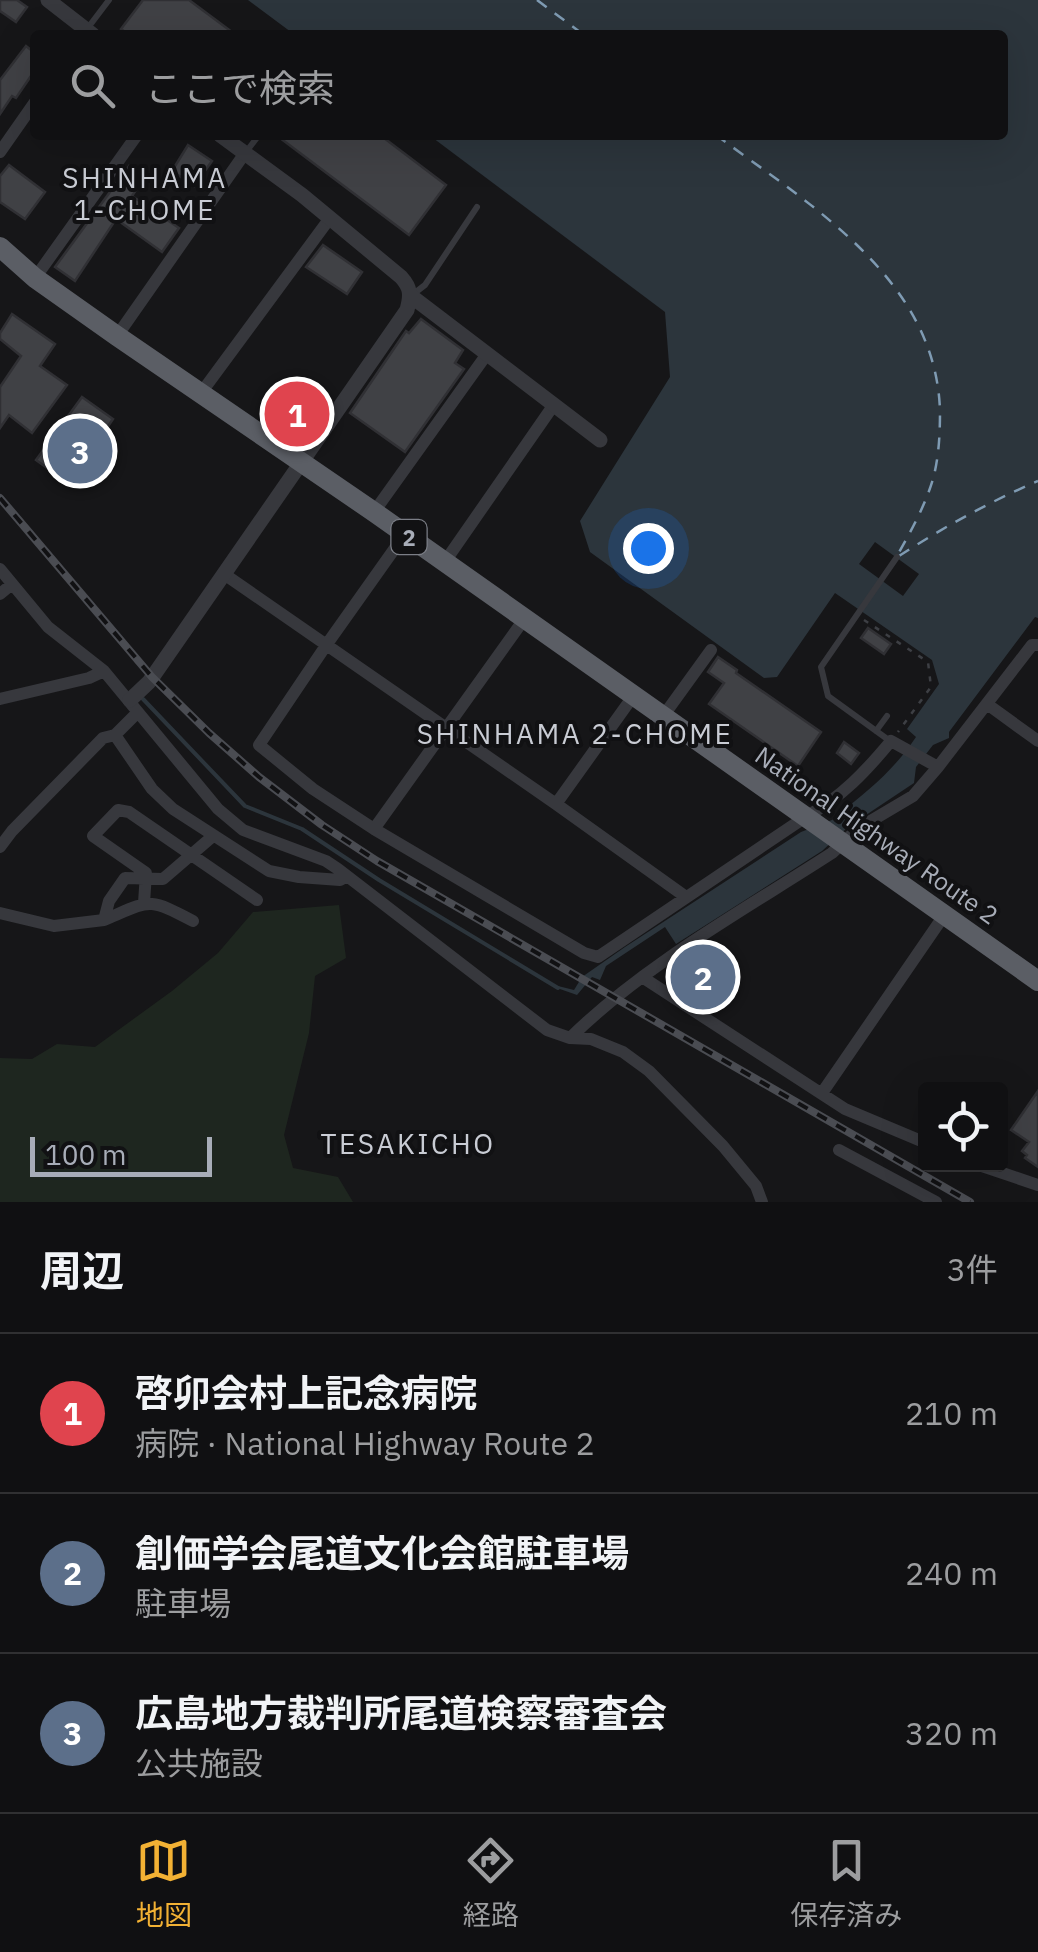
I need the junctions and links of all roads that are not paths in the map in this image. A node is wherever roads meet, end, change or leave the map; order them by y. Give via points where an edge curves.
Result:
1 (48, 0) edge
2 (109, 0) edge
3 (83, 30) edge
4 (89, 30) edge
5 (30, 109) edge
6 (133, 140) edge
7 (227, 140) edge
8 (255, 140) edge
9 (0, 152) edge
10 (245, 153) junction
11 (477, 207) dead end
12 (330, 218) junction
13 (0, 247) edge
14 (35, 278) junction
15 (411, 296) junction
16 (117, 336) junction
17 (487, 354) junction
18 (201, 393) junction
19 (554, 406) junction
20 (600, 440) dead end
21 (302, 462) junction
22 (374, 512) junction
23 (405, 534) junction
24 (896, 557) dead end
25 (444, 563) junction
26 (0, 569) edge
27 (224, 574) junction
28 (12, 584) junction
29 (0, 594) edge
30 (524, 618) junction
31 (327, 644) junction
32 (1038, 645) edge
33 (711, 650) dead end
34 (104, 671) junction
35 (634, 695) junction
36 (0, 699) edge
37 (987, 704) junction
38 (134, 706) junction
39 (664, 715) junction
40 (887, 716) dead end
41 (447, 728) junction
42 (876, 730) junction
43 (115, 735) junction
44 (1038, 741) edge
45 (896, 744) junction
46 (938, 767) junction
47 (556, 804) junction
48 (374, 830) junction
49 (826, 830) junction
50 (212, 836) junction
51 (0, 848) edge
52 (190, 855) junction
53 (346, 876) junction
54 (146, 879) junction
55 (686, 898) junction
56 (257, 900) dead end
57 (144, 902) junction
58 (0, 913) edge
59 (946, 914) junction
60 (104, 920) junction
61 (193, 922) dead end
62 (642, 977) junction
63 (1038, 981) edge
64 (570, 1038) junction
65 (822, 1093) junction
66 (918, 1140) edge
67 (840, 1150) dead end
68 (1000, 1172) edge
69 (1038, 1185) edge
70 (910, 1196) edge
71 (762, 1202) edge
72 (936, 1202) edge

1 - 3 street
2 - 4 lane
5 - 9 street
6 - 14 street
7 - 10 street
8 - 10 lane
10 - 12 street
10 - 16 street
11 - 15 lane
12 - 15 street via 401,276
12 - 18 street
13 - 14 highway, National Highway Route 2 / 2
14 - 16 highway, National Highway Route 2 / 2
15 - 17 street
15 - 21 street
16 - 18 highway, National Highway Route 2 / 2
17 - 19 street
17 - 22 street
18 - 21 highway, National Highway Route 2 / 2
19 - 20 street
19 - 25 street
21 - 22 highway, National Highway Route 2 / 2
21 - 27 street
22 - 23 highway, National Highway Route 2 / 2
23 - 25 highway, National Highway Route 2 / 2
23 - 31 street
24 - 42 lane via 821,667 828,696
25 - 30 highway, National Highway Route 2 / 2
26 - 28 street
27 - 31 street
27 - 38 street
28 - 29 street
28 - 34 street via 48,627
30 - 35 highway, National Highway Route 2 / 2
30 - 41 street
31 - 41 street
31 - 48 street via 259,746
32 - 37 street
33 - 39 street
34 - 36 street
34 - 38 street
35 - 39 highway, National Highway Route 2 / 2
35 - 47 street
37 - 44 street
37 - 46 street
38 - 43 street
38 - 53 street via 233,822
39 - 49 highway, National Highway Route 2 / 2
40 - 42 lane
41 - 47 street
41 - 48 street
42 - 45 lane
43 - 50 street via 152,789
43 - 51 street via 104,738
45 - 46 street
45 - 49 street via 852,786
46 - 49 street via 912,796 858,828
47 - 55 street
48 - 55 street via 598,957
49 - 55 street
49 - 59 highway, National Highway Route 2 / 2
49 - 62 street via 832,853
50 - 52 street
50 - 53 street via 270,872
52 - 54 street via 163,879
52 - 54 street via 118,810 93,836
52 - 56 street
53 - 64 street via 524,1013
54 - 57 street
54 - 60 street via 125,878
57 - 60 street
57 - 61 street
58 - 60 street via 54,926
59 - 63 highway, National Highway Route 2 / 2
59 - 65 street
62 - 64 street
62 - 65 street
64 - 71 street via 622,1052 648,1071 723,1146
65 - 66 street
67 - 70 street
68 - 69 street
70 - 72 street

